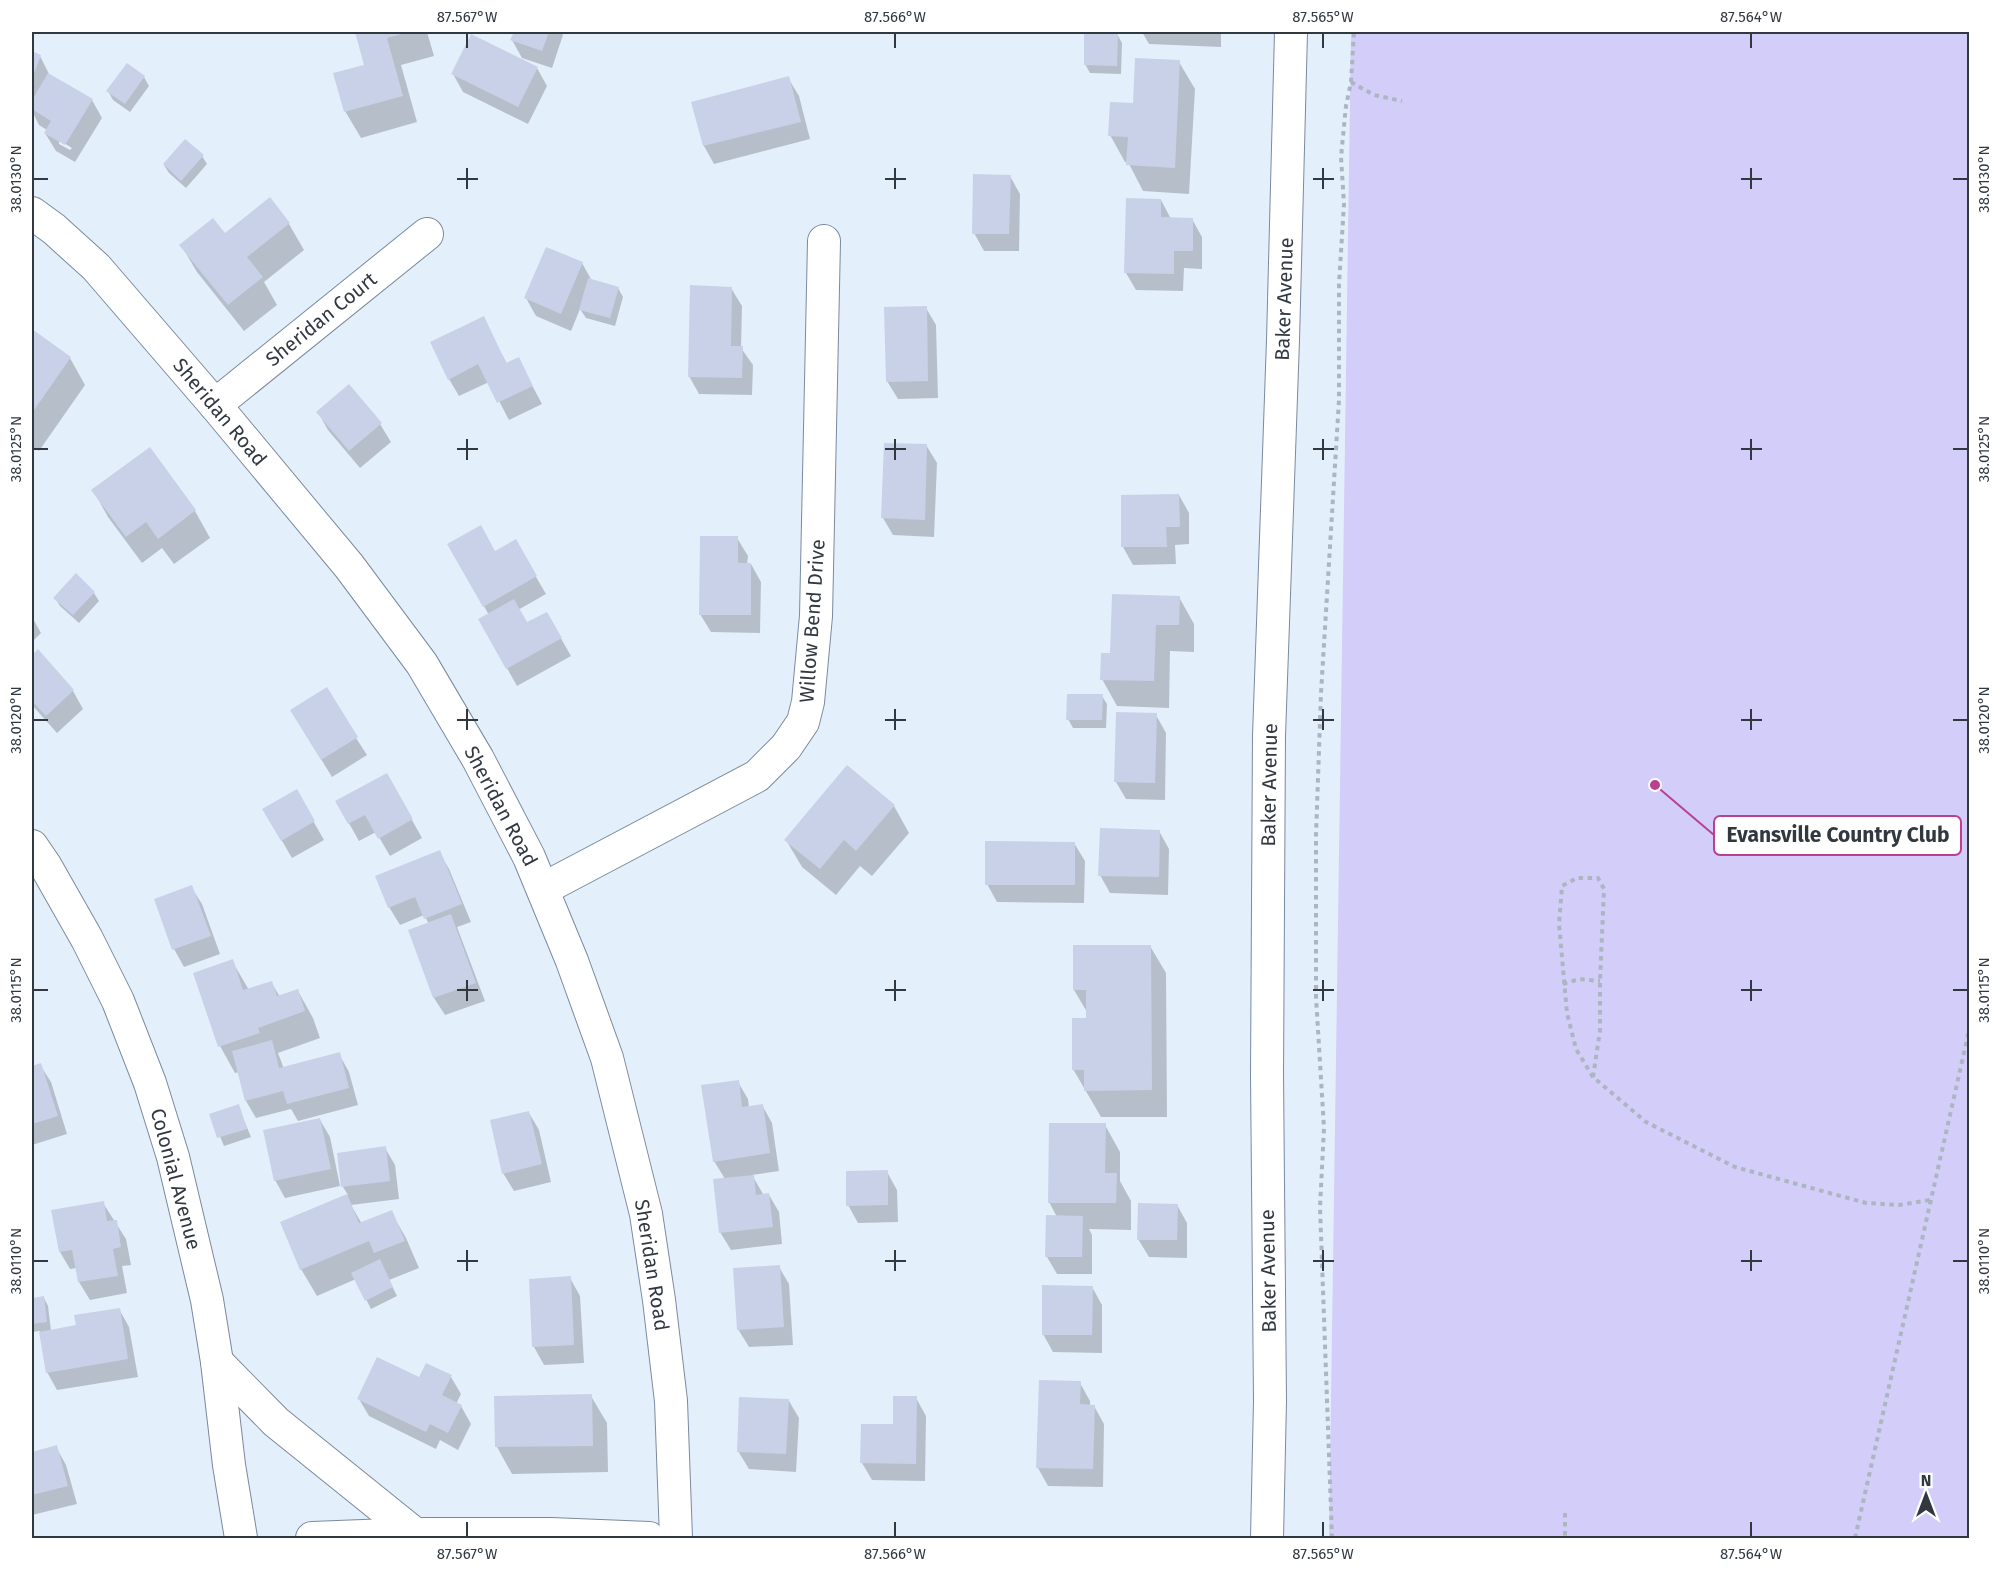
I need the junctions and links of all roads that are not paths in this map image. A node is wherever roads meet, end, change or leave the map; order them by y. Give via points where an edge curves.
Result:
1 (1291, 32) edge
2 (32, 213) edge
3 (427, 234) dead end
4 (824, 241) dead end
5 (215, 405) junction
6 (32, 846) edge
7 (543, 889) junction
8 (217, 1362) junction
9 (415, 1534) junction
10 (241, 1539) edge
11 (312, 1539) edge
12 (649, 1539) edge
13 (676, 1539) edge
14 (1267, 1539) edge

1 - 14 street, Baker Avenue via 1269,736
2 - 5 street, Sheridan Road via 96,267
3 - 5 street, Sheridan Court
4 - 7 street, Willow Bend Drive via 816,616 803,722 786,747 757,776
5 - 7 street, Sheridan Road via 349,566 422,664 483,769
6 - 8 street, Colonial Avenue via 118,1001 150,1083 173,1157 205,1289
7 - 13 street, Sheridan Road via 607,1058 646,1214 671,1401
8 - 9 street via 276,1422
8 - 10 street, Colonial Avenue
9 - 11 street
9 - 12 street

